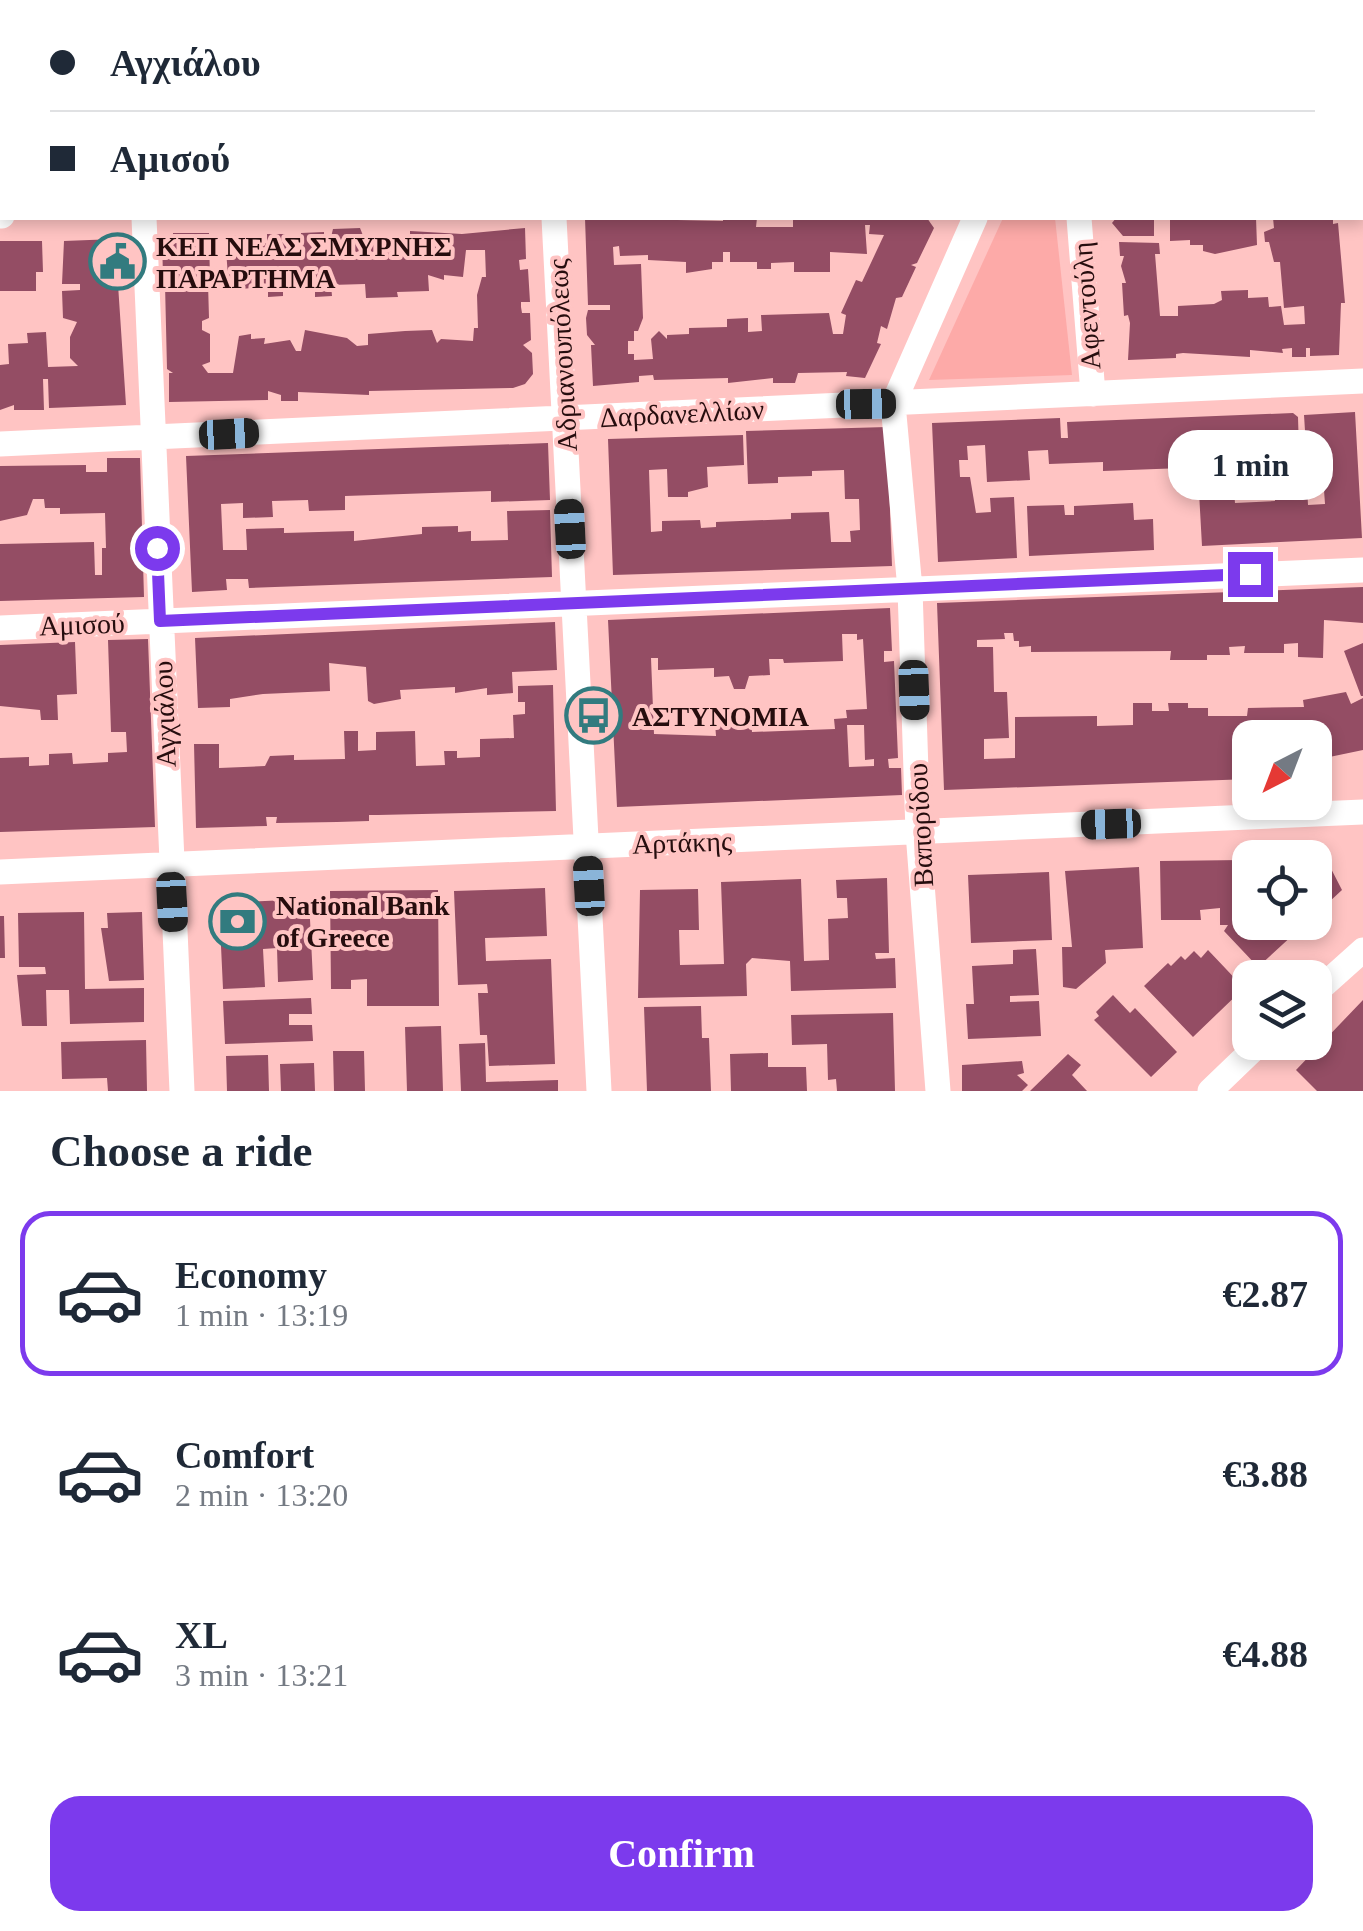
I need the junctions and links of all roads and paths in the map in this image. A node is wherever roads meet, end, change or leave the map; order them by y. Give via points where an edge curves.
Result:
1 (144, 220) edge
2 (554, 220) edge
3 (974, 220) edge
4 (1079, 220) edge
5 (1363, 381) edge
6 (1092, 394) junction
7 (893, 404) junction
8 (565, 418) junction
9 (153, 438) junction
10 (0, 444) edge
11 (1363, 570) edge
12 (910, 589) junction
13 (574, 603) junction
14 (160, 621) junction
15 (0, 628) edge
16 (1363, 812) edge
17 (918, 832) junction
18 (587, 846) junction
19 (170, 864) junction
20 (0, 872) edge
21 (1363, 950) edge
22 (1332, 977) edge
23 (1242, 1060) edge
24 (182, 1091) edge
25 (599, 1091) edge
26 (938, 1091) edge
27 (1210, 1091) edge

1 - 9 street, Αγχιάλου
2 - 8 street, Αδριανουπόλεως
3 - 7 street, Βαπορίδου
4 - 6 street, Αφεντούλη
5 - 6 street, Δαρδανελλίων
6 - 7 street, Δαρδανελλίων
7 - 8 street, Δαρδανελλίων
7 - 12 street, Βαπορίδου
8 - 9 street, Δαρδανελλίων
8 - 13 street, Αδριανουπόλεως
9 - 10 street, Δαρδανελλίων
9 - 14 street, Αγχιάλου
11 - 12 street, Αμισού
12 - 13 street, Αμισού
12 - 17 street, Βαπορίδου
13 - 14 street, Αμισού
13 - 18 street, Αδριανουπόλεως
14 - 15 street, Αμισού
14 - 19 street, Αγχιάλου
16 - 17 street, Αρτάκης
17 - 18 street, Αρτάκης
17 - 26 street, Βαπορίδου
18 - 19 street, Αρτάκης
18 - 25 street, Αδριανουπόλεως
19 - 20 street, Αρτάκης
19 - 24 street, Αγχιάλου
21 - 22 street
23 - 27 street

